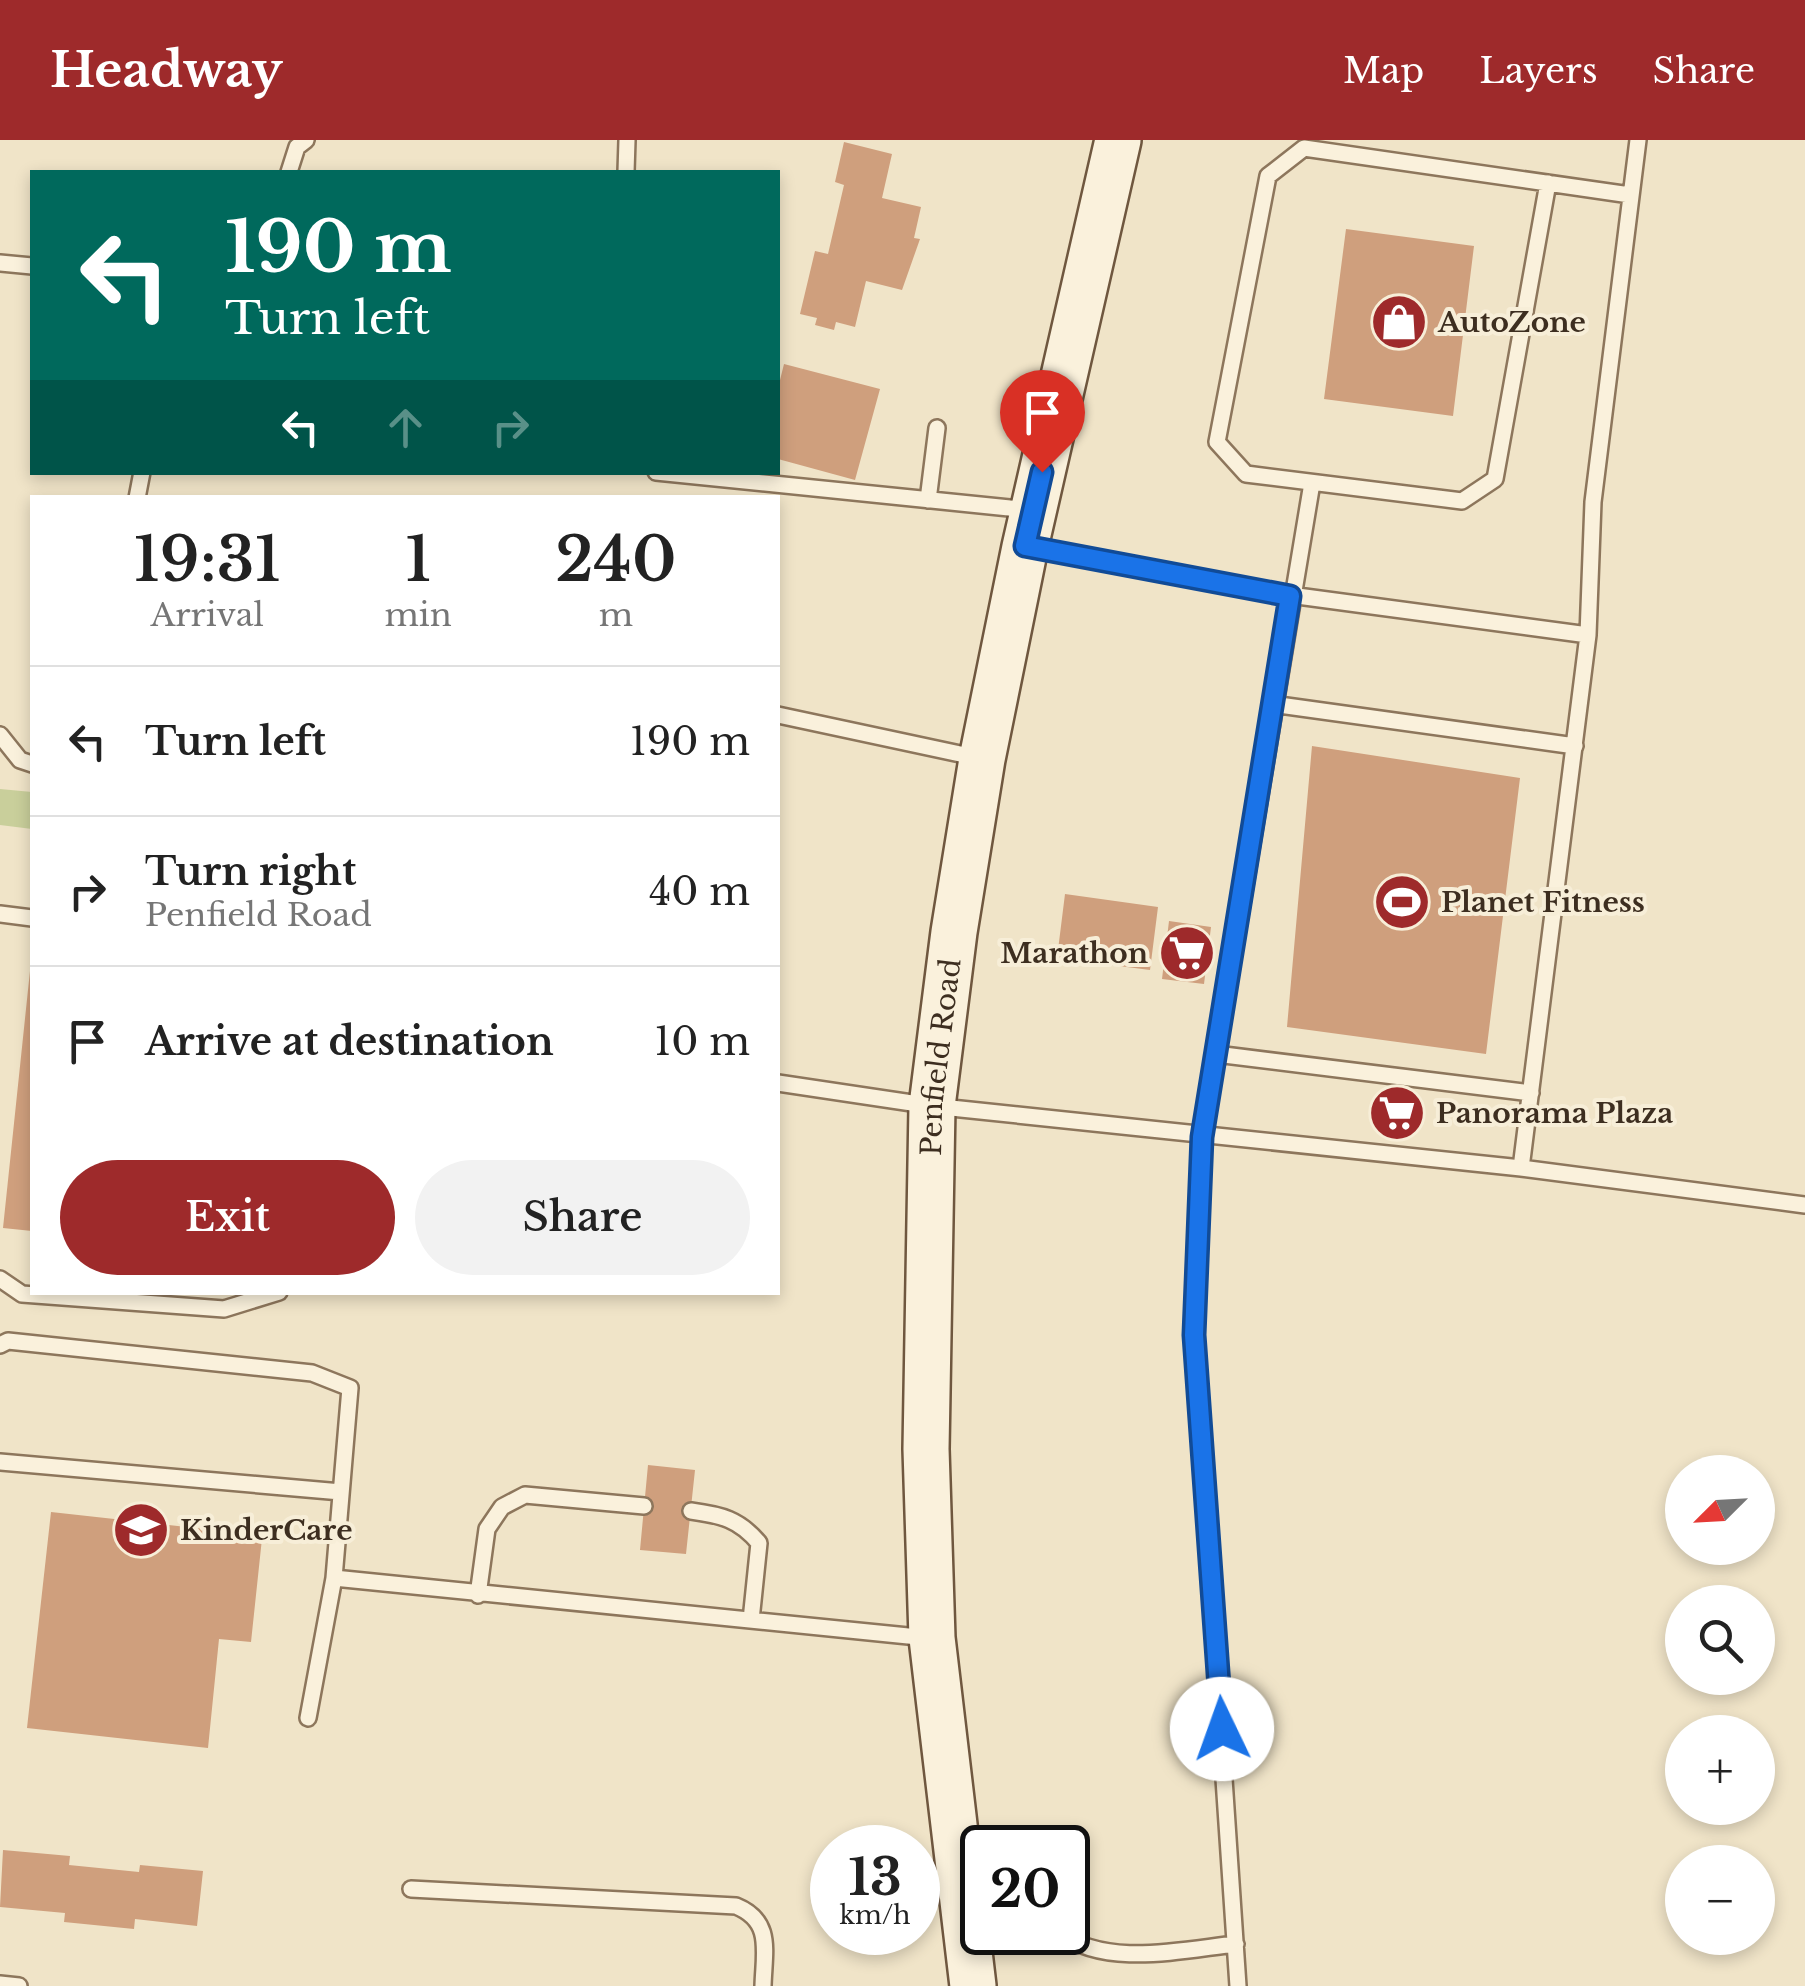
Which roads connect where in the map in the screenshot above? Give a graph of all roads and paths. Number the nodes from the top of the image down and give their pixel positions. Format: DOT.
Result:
graph roads {
  1 [pos="306,140"];
  2 [pos="627,140"];
  3 [pos="1118,140"];
  4 [pos="1638,140"];
  5 [pos="290,170"];
  6 [pos="626,170"];
  7 [pos="1548,184"];
  8 [pos="1630,195"];
  9 [pos="0,264"];
  10 [pos="30,266"];
  11 [pos="938,428"];
  12 [pos="685,475"];
  13 [pos="1312,483"];
  14 [pos="928,500"];
  15 [pos="1029,528"];
  16 [pos="1290,596"];
  17 [pos="1588,636"];
  18 [pos="1272,704"];
  19 [pos="780,715"];
  20 [pos="0,735"];
  21 [pos="1575,746"];
  22 [pos="982,759"];
  23 [pos="30,763"];
  24 [pos="0,914"];
  25 [pos="30,918"];
  26 [pos="1216,1054"];
  27 [pos="780,1083"];
  28 [pos="1531,1093"];
  29 [pos="932,1106"];
  30 [pos="1202,1137"];
  31 [pos="1521,1168"];
  32 [pos="1805,1206"];
  33 [pos="0,1279"];
  34 [pos="30,1295"];
  35 [pos="35,1295"];
  36 [pos="268,1295"];
  37 [pos="0,1345"];
  38 [pos="0,1462"];
  39 [pos="342,1492"];
  40 [pos="644,1506"];
  41 [pos="691,1511"];
  42 [pos="334,1578"];
  43 [pos="478,1596"];
  44 [pos="751,1620"];
  45 [pos="932,1638"];
  46 [pos="308,1718"];
  47 [pos="411,1889"];
  48 [pos="1236,1944"];
  49 [pos="1090,1949"];
  50 [pos="0,1984"];
  51 [pos="19,1986"];
  52 [pos="763,1986"];
  53 [pos="973,1986"];
  54 [pos="1238,1986"];
  1 -- 5 [label="lane"];
  2 -- 6 [label="lane"];
  3 -- 15 [label="main road, Penfield Road"];
  4 -- 8 [label="lane"];
  7 -- 8 [label="lane"];
  7 -- 13 [label="lane"];
  7 -- 13 [label="lane"];
  8 -- 17 [label="lane"];
  9 -- 10 [label="lane"];
  11 -- 14 [label="lane"];
  12 -- 14 [label="lane"];
  13 -- 16 [label="lane"];
  14 -- 15 [label="lane"];
  15 -- 16 [label="lane"];
  15 -- 22 [label="main road, Penfield Road"];
  16 -- 17 [label="lane"];
  16 -- 18 [label="lane"];
  17 -- 21 [label="lane"];
  18 -- 21 [label="lane"];
  18 -- 26 [label="lane"];
  19 -- 22 [label="lane"];
  20 -- 23 [label="lane"];
  21 -- 28 [label="lane"];
  22 -- 29 [label="main road, Penfield Road"];
  24 -- 25 [label="lane"];
  26 -- 28 [label="lane"];
  26 -- 30 [label="lane"];
  27 -- 29 [label="lane"];
  28 -- 31 [label="lane"];
  29 -- 30 [label="lane"];
  29 -- 45 [label="main road, Penfield Road"];
  30 -- 31 [label="lane"];
  30 -- 48 [label="lane"];
  31 -- 32 [label="lane"];
  33 -- 34 [label="lane"];
  35 -- 36 [label="lane"];
  37 -- 39 [label="lane"];
  38 -- 39 [label="lane"];
  39 -- 42 [label="lane"];
  40 -- 43 [label="lane"];
  41 -- 44 [label="lane"];
  42 -- 43 [label="lane"];
  42 -- 46 [label="lane"];
  43 -- 44 [label="lane"];
  44 -- 45 [label="lane"];
  45 -- 53 [label="main road, Penfield Road"];
  47 -- 52 [label="lane"];
  48 -- 49 [label="lane"];
  48 -- 54 [label="lane"];
  50 -- 51 [label="lane"];
}
